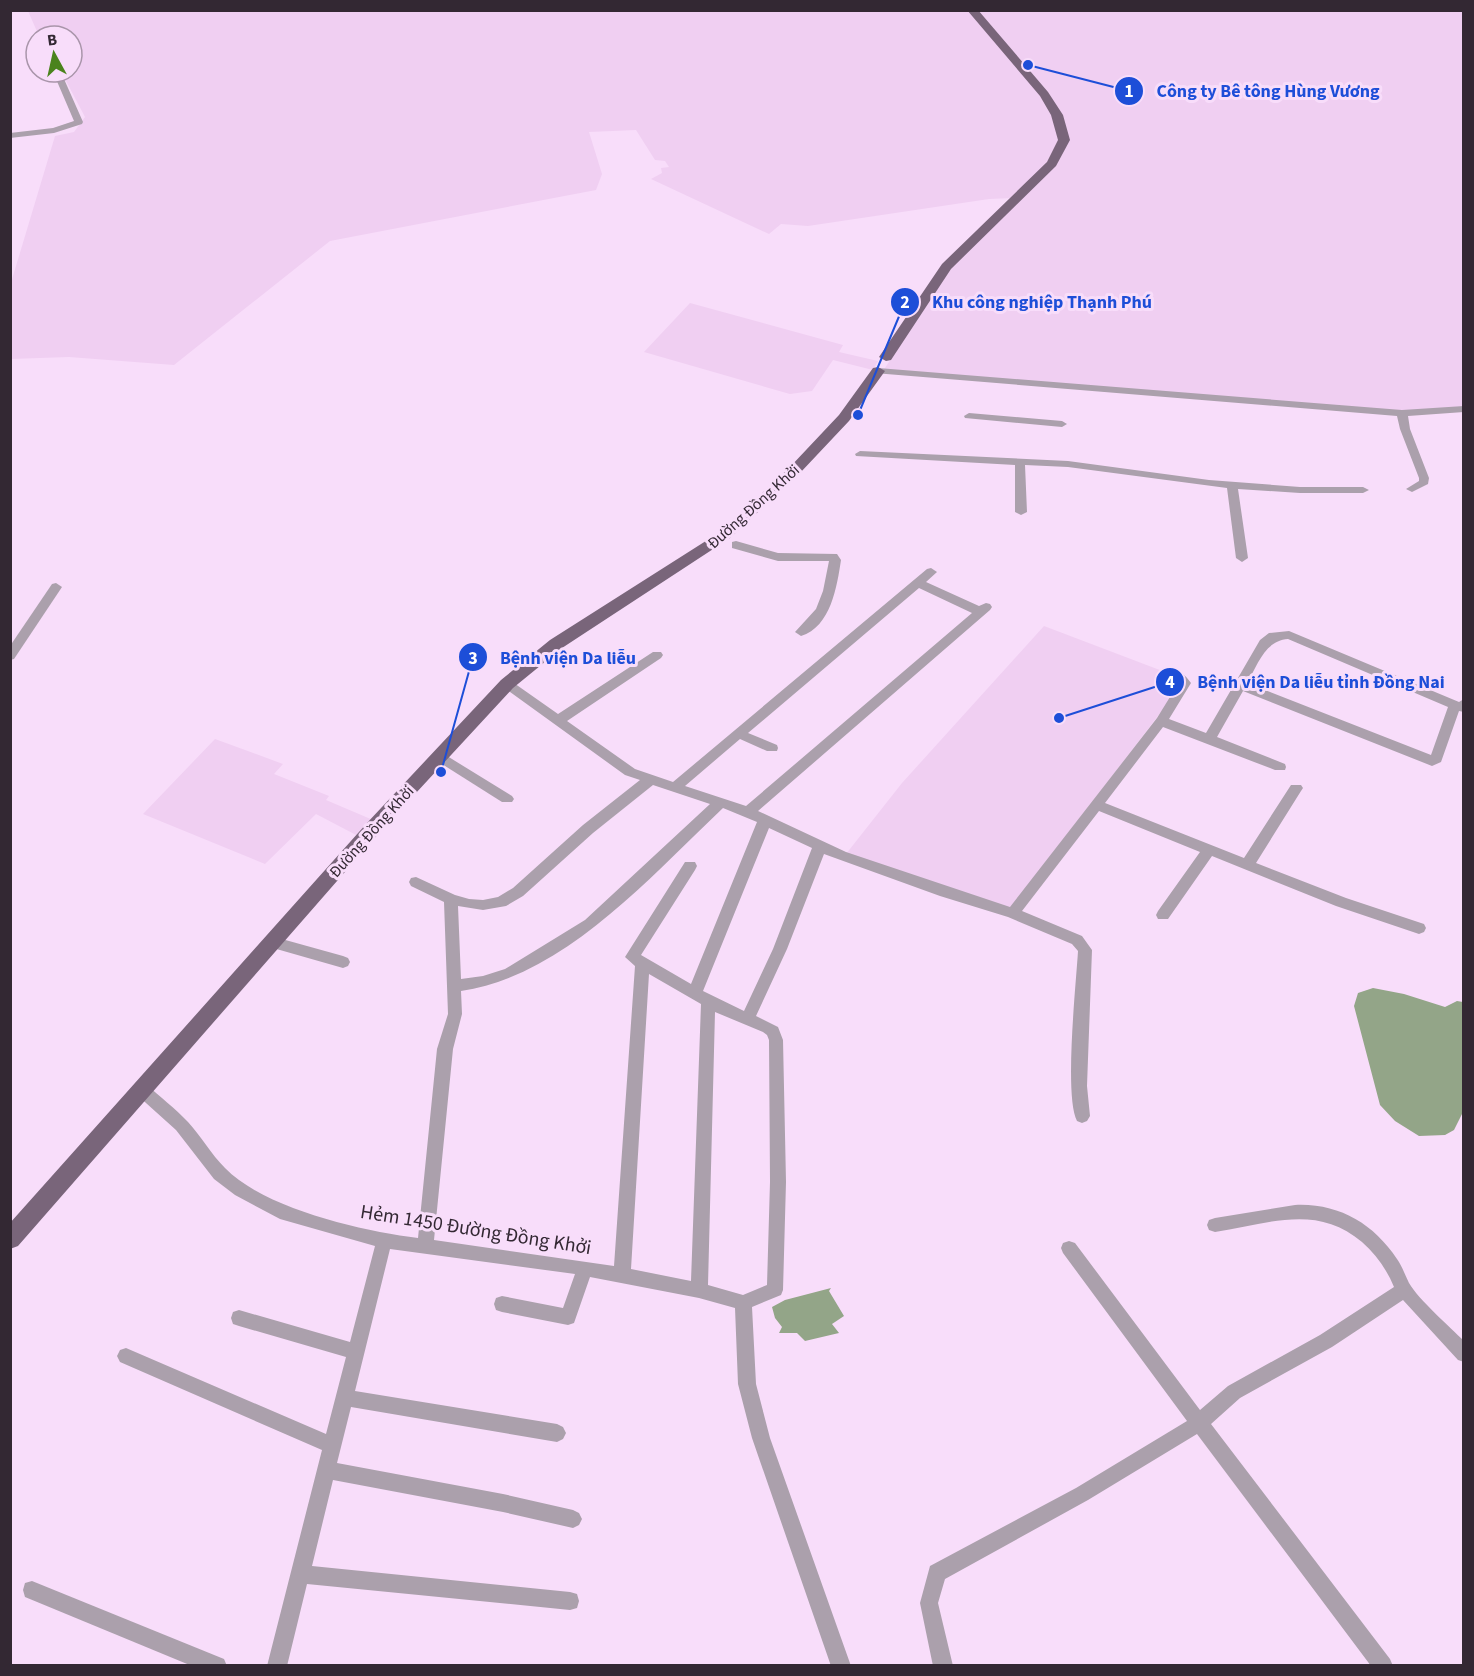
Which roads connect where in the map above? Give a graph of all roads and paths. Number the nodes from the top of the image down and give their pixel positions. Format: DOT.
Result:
graph roads {
  1 [pos="972,10"];
  2 [pos="62,84"];
  3 [pos="10,136"];
  4 [pos="882,364"];
  5 [pos="1464,409"];
  6 [pos="1402,413"];
  7 [pos="969,416"];
  8 [pos="1062,424"];
  9 [pos="860,454"];
  10 [pos="1020,461"];
  11 [pos="1232,485"];
  12 [pos="1412,489"];
  13 [pos="1363,490"];
  14 [pos="1021,512"];
  15 [pos="736,545"];
  16 [pos="1242,558"];
  17 [pos="931,572"];
  18 [pos="919,583"];
  19 [pos="56,587"];
  20 [pos="801,632"];
  21 [pos="657,655"];
  22 [pos="10,656"];
  23 [pos="1167,671"];
  24 [pos="507,684"];
  25 [pos="1239,685"];
  26 [pos="1461,706"];
  27 [pos="558,721"];
  28 [pos="1161,721"];
  29 [pos="739,734"];
  30 [pos="1209,739"];
  31 [pos="772,748"];
  32 [pos="439,756"];
  33 [pos="1280,767"];
  34 [pos="651,779"];
  35 [pos="675,787"];
  36 [pos="1296,788"];
  37 [pos="507,799"];
  38 [pos="720,803"];
  39 [pos="1097,805"];
  40 [pos="748,812"];
  41 [pos="765,820"];
  42 [pos="820,846"];
  43 [pos="1209,850"];
  44 [pos="1247,865"];
  45 [pos="690,866"];
  46 [pos="416,882"];
  47 [pos="451,899"];
  48 [pos="1013,913"];
  49 [pos="1163,915"];
  50 [pos="1419,928"];
  51 [pos="272,942"];
  52 [pos="343,962"];
  53 [pos="642,964"];
  54 [pos="456,986"];
  55 [pos="701,998"];
  56 [pos="748,1018"];
  57 [pos="141,1089"];
  58 [pos="1082,1116"];
  59 [pos="1215,1225"];
  60 [pos="10,1239"];
  61 [pos="384,1241"];
  62 [pos="425,1247"];
  63 [pos="1069,1248"];
  64 [pos="585,1268"];
  65 [pos="622,1274"];
  66 [pos="699,1290"];
  67 [pos="1404,1290"];
  68 [pos="502,1304"];
  69 [pos="743,1304"];
  70 [pos="239,1318"];
  71 [pos="356,1352"];
  72 [pos="1464,1354"];
  73 [pos="126,1356"];
  74 [pos="345,1398"];
  75 [pos="1199,1424"];
  76 [pos="557,1433"];
  77 [pos="333,1446"];
  78 [pos="327,1470"];
  79 [pos="573,1519"];
  80 [pos="301,1574"];
  81 [pos="33,1590"];
  82 [pos="570,1601"];
  83 [pos="218,1665"];
  84 [pos="277,1665"];
  85 [pos="842,1665"];
  86 [pos="944,1665"];
  87 [pos="1383,1665"];
  1 -- 4 [label="main road, Đường Đồng Khởi"];
  2 -- 3 [label="street"];
  4 -- 6 [label="street"];
  4 -- 24 [label="main road, Đường Đồng Khởi"];
  5 -- 6 [label="street"];
  6 -- 12 [label="street"];
  7 -- 8 [label="street"];
  9 -- 10 [label="street"];
  10 -- 11 [label="street"];
  10 -- 14 [label="street"];
  11 -- 13 [label="street"];
  11 -- 16 [label="street"];
  15 -- 20 [label="street"];
  17 -- 18 [label="street"];
  18 -- 29 [label="street"];
  18 -- 40 [label="street"];
  19 -- 22 [label="street"];
  21 -- 27 [label="street"];
  23 -- 28 [label="street"];
  24 -- 27 [label="street"];
  24 -- 32 [label="main road, Đường Đồng Khởi"];
  25 -- 26 [label="street"];
  25 -- 26 [label="street"];
  25 -- 30 [label="street"];
  27 -- 34 [label="street"];
  28 -- 30 [label="street"];
  28 -- 39 [label="street"];
  29 -- 31 [label="street"];
  29 -- 35 [label="street"];
  30 -- 33 [label="street"];
  32 -- 37 [label="street"];
  32 -- 51 [label="main road, Đường Đồng Khởi"];
  34 -- 35 [label="street"];
  34 -- 47 [label="street"];
  35 -- 38 [label="street"];
  36 -- 44 [label="street"];
  38 -- 40 [label="street"];
  38 -- 54 [label="street"];
  39 -- 43 [label="street"];
  39 -- 48 [label="street"];
  40 -- 41 [label="street"];
  41 -- 42 [label="street"];
  41 -- 55 [label="street"];
  42 -- 48 [label="street"];
  42 -- 56 [label="street"];
  43 -- 44 [label="street"];
  43 -- 49 [label="street"];
  44 -- 50 [label="street"];
  45 -- 53 [label="street"];
  46 -- 47 [label="street"];
  47 -- 54 [label="street"];
  48 -- 58 [label="street"];
  51 -- 52 [label="street"];
  51 -- 57 [label="main road, Đường Đồng Khởi"];
  53 -- 55 [label="street"];
  53 -- 65 [label="street"];
  54 -- 62 [label="street"];
  55 -- 56 [label="street"];
  55 -- 66 [label="street"];
  56 -- 69 [label="street"];
  57 -- 60 [label="main road, Đường Đồng Khởi"];
  57 -- 61 [label="street, Hẻm 1450 Đường Đồng Khởi"];
  59 -- 67 [label="street"];
  61 -- 62 [label="street, Hẻm 1450 Đường Đồng Khởi"];
  61 -- 71 [label="street"];
  62 -- 64 [label="street, Hẻm 1450 Đường Đồng Khởi"];
  63 -- 75 [label="street"];
  64 -- 65 [label="street, Hẻm 1450 Đường Đồng Khởi"];
  64 -- 68 [label="street"];
  65 -- 66 [label="street, Hẻm 1450 Đường Đồng Khởi"];
  66 -- 69 [label="street, Hẻm 1450 Đường Đồng Khởi"];
  67 -- 72 [label="street"];
  67 -- 75 [label="street"];
  69 -- 85 [label="street"];
  70 -- 71 [label="street"];
  71 -- 74 [label="street"];
  73 -- 77 [label="street"];
  74 -- 76 [label="street"];
  74 -- 77 [label="street"];
  75 -- 86 [label="street"];
  75 -- 87 [label="street"];
  77 -- 78 [label="street"];
  78 -- 79 [label="street"];
  78 -- 80 [label="street"];
  80 -- 82 [label="street"];
  80 -- 84 [label="street"];
  81 -- 83 [label="street"];
}
